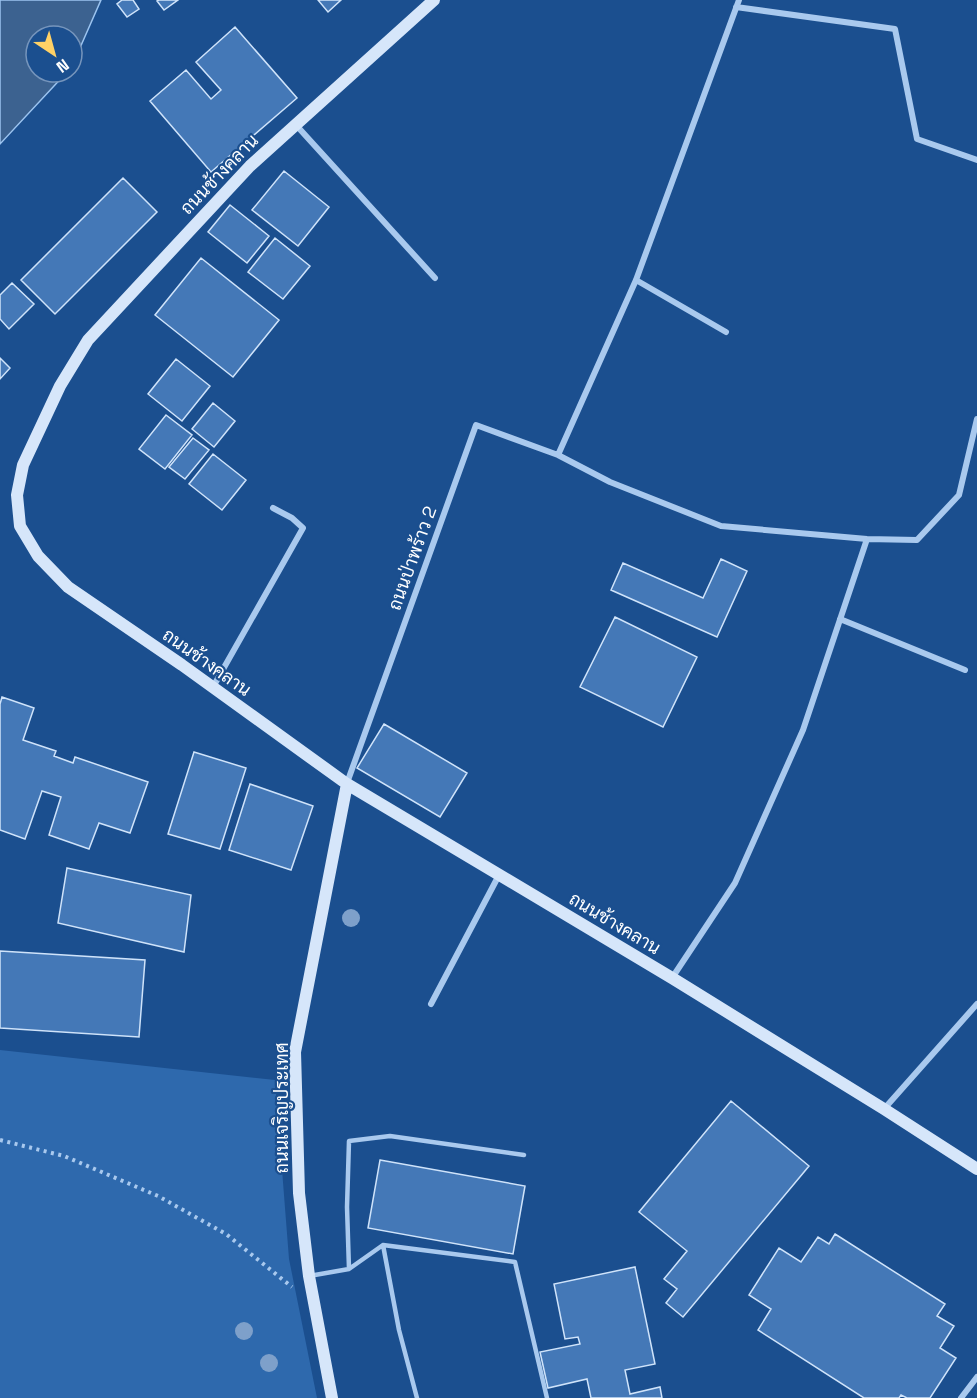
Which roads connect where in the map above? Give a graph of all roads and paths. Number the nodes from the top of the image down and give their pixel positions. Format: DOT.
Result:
graph roads {
  1 [pos="434,0"];
  2 [pos="739,0"];
  3 [pos="736,7"];
  4 [pos="296,124"];
  5 [pos="977,160"];
  6 [pos="435,278"];
  7 [pos="636,280"];
  8 [pos="726,332"];
  9 [pos="977,419"];
  10 [pos="558,455"];
  11 [pos="273,508"];
  12 [pos="867,539"];
  13 [pos="840,619"];
  14 [pos="965,670"];
  15 [pos="213,688"];
  16 [pos="347,784"];
  17 [pos="499,875"];
  18 [pos="672,978"];
  19 [pos="431,1004"];
  20 [pos="977,1004"];
  21 [pos="884,1109"];
  22 [pos="0,1140"];
  23 [pos="524,1155"];
  24 [pos="977,1169"];
  25 [pos="383,1245"];
  26 [pos="349,1269"];
  27 [pos="309,1276"];
  28 [pos="314,1304"];
  29 [pos="977,1377"];
  30 [pos="332,1398"];
  31 [pos="417,1398"];
  32 [pos="547,1398"];
  33 [pos="961,1398"];
  1 -- 4 [label="street, ถนนช้างคลาน"];
  2 -- 3 [label="street"];
  3 -- 5 [label="street"];
  3 -- 7 [label="street"];
  4 -- 6 [label="street"];
  4 -- 15 [label="street, ถนนช้างคลาน"];
  7 -- 8 [label="street"];
  7 -- 10 [label="street"];
  9 -- 12 [label="street"];
  10 -- 12 [label="street"];
  10 -- 16 [label="street, ถนนป่าพร้าว 2"];
  11 -- 15 [label="street"];
  12 -- 13 [label="street"];
  13 -- 14 [label="street"];
  13 -- 18 [label="street"];
  15 -- 16 [label="street, ถนนช้างคลาน"];
  16 -- 17 [label="street, ถนนช้างคลาน"];
  16 -- 27 [label="street, ถนนเจริญประเทศ"];
  17 -- 18 [label="street, ถนนช้างคลาน"];
  17 -- 19 [label="street"];
  18 -- 21 [label="street, ถนนช้างคลาน"];
  20 -- 21 [label="street"];
  21 -- 24 [label="street, ถนนช้างคลาน"];
  22 -- 28 [label="path"];
  23 -- 26 [label="lane"];
  25 -- 26 [label="lane"];
  25 -- 31 [label="lane"];
  25 -- 32 [label="lane"];
  26 -- 27 [label="lane"];
  27 -- 28 [label="street, ถนนเจริญประเทศ"];
  28 -- 30 [label="street, ถนนเจริญประเทศ"];
  29 -- 33 [label="street"];
}
